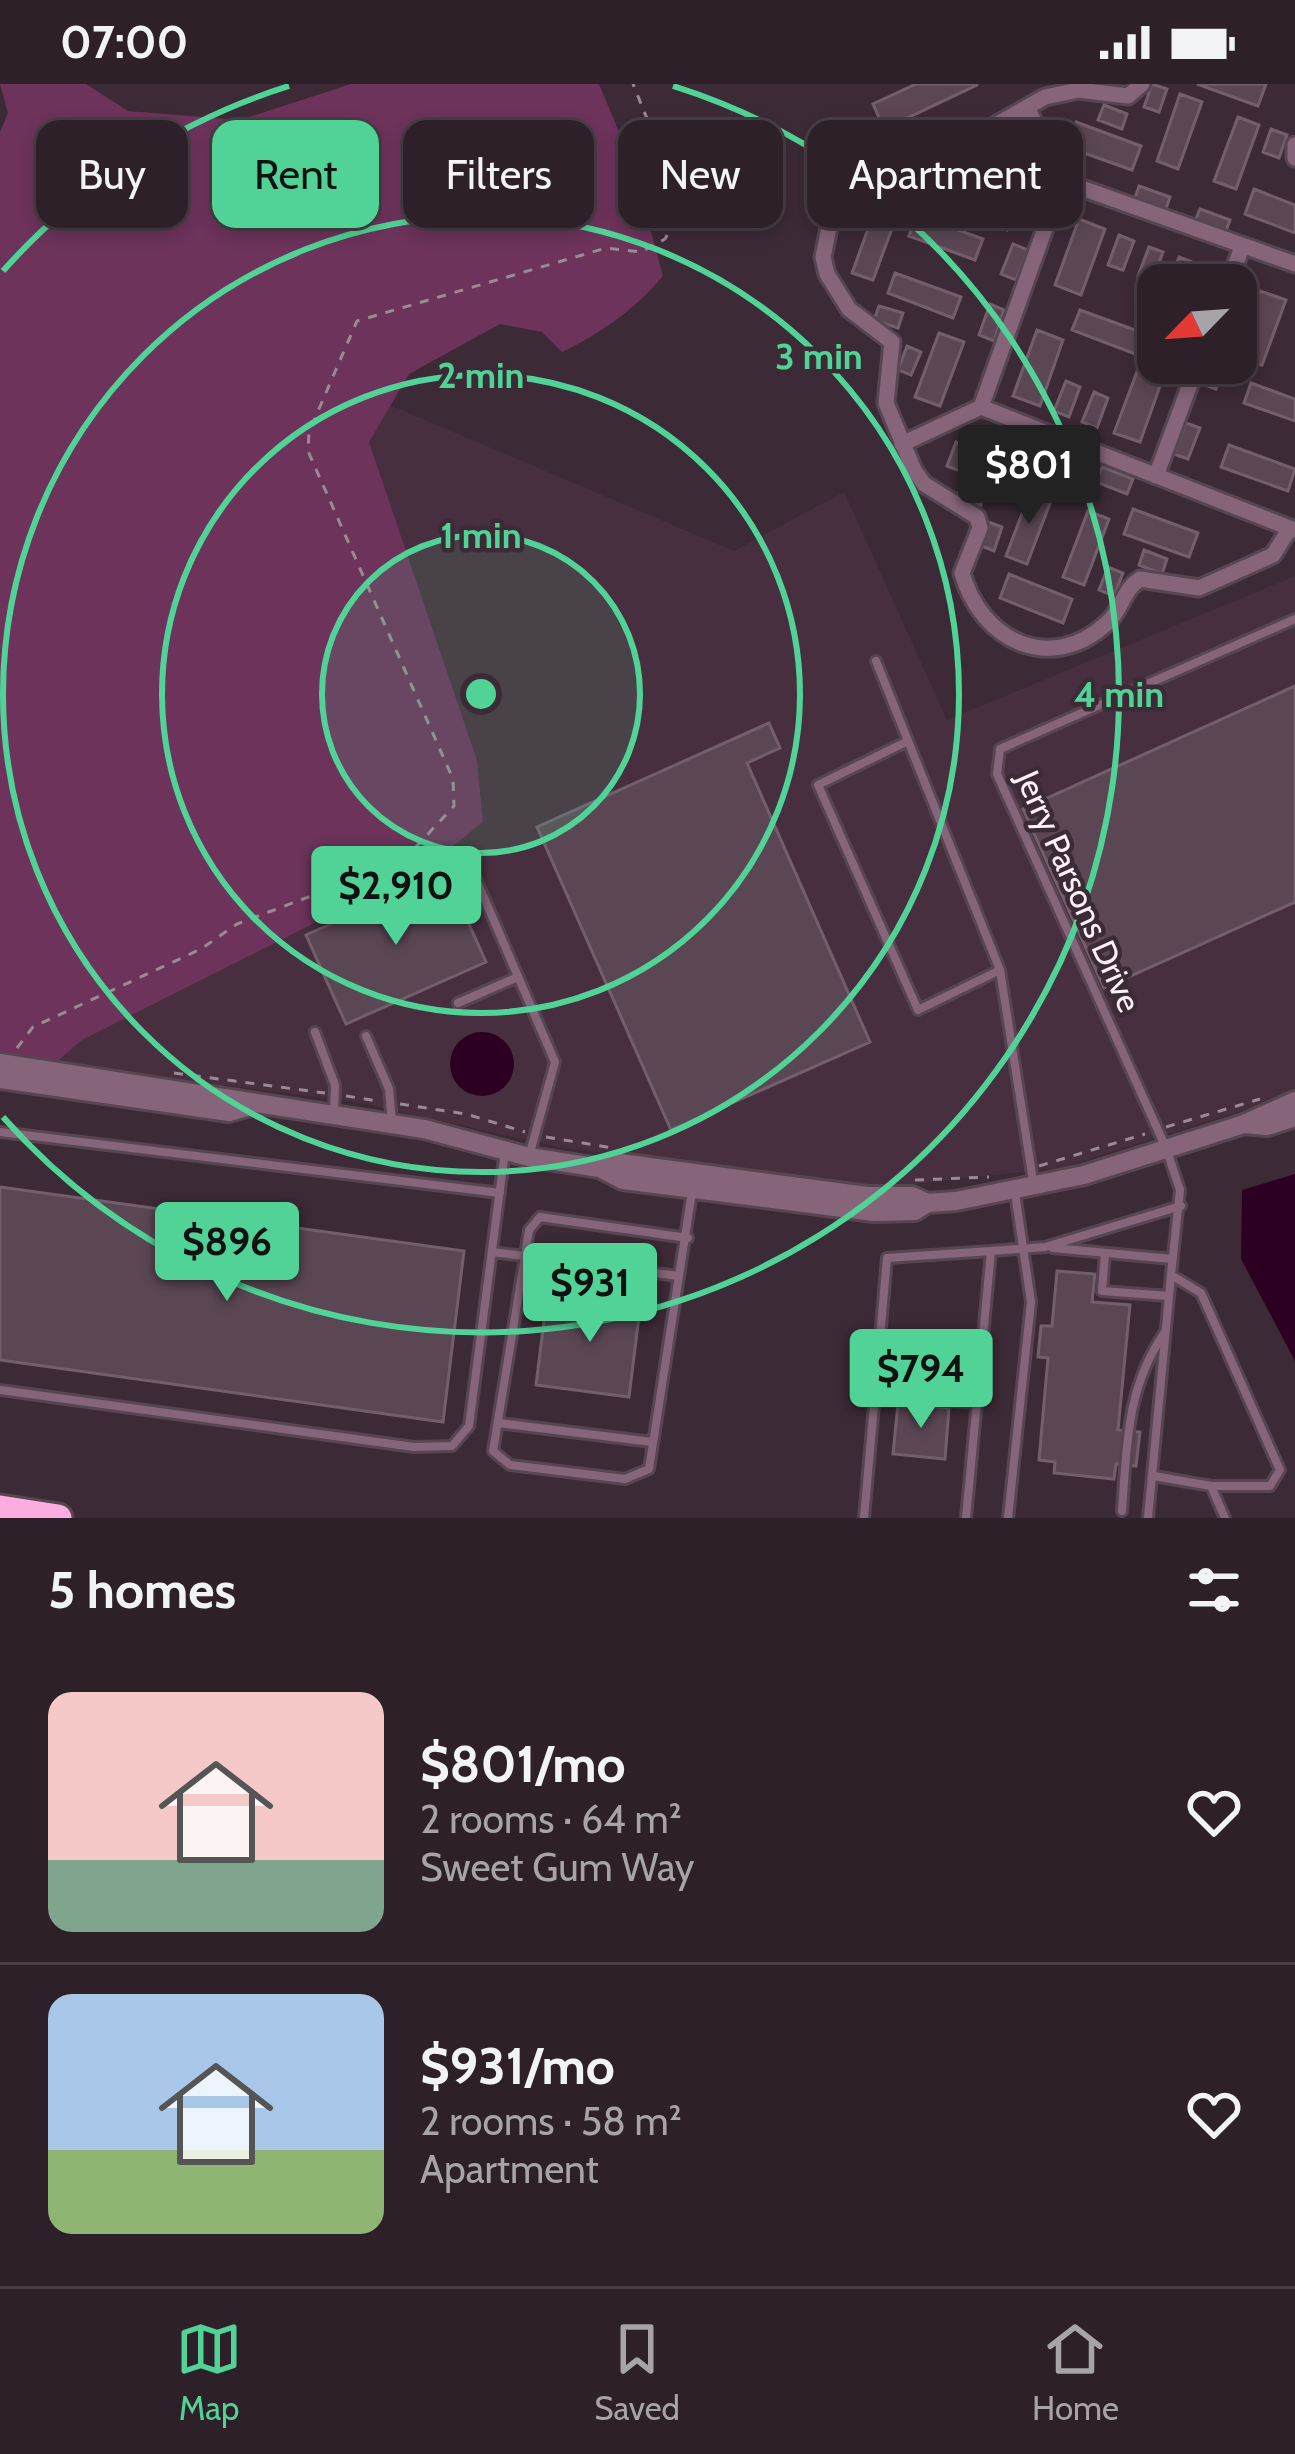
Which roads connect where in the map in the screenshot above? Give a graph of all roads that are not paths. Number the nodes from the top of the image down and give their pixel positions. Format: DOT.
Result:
graph roads {
  1 [pos="1142,84"];
  2 [pos="1027,107"];
  3 [pos="1033,120"];
  4 [pos="1295,145"];
  5 [pos="1295,158"];
  6 [pos="1083,189"];
  7 [pos="1045,228"];
  8 [pos="1242,248"];
  9 [pos="1295,263"];
  10 [pos="1236,264"];
  11 [pos="1190,384"];
  12 [pos="981,407"];
  13 [pos="902,444"];
  14 [pos="1156,476"];
  15 [pos="1293,529"];
  16 [pos="1295,619"];
  17 [pos="876,661"];
  18 [pos="908,741"];
  19 [pos="472,871"];
  20 [pos="1000,970"];
  21 [pos="518,977"];
  22 [pos="458,1003"];
  23 [pos="315,1031"];
  24 [pos="366,1036"];
  25 [pos="2,1068"];
  26 [pos="1295,1101"];
  27 [pos="334,1117"];
  28 [pos="1295,1117"];
  29 [pos="392,1124"];
  30 [pos="1244,1124"];
  31 [pos="0,1132"];
  32 [pos="1163,1139"];
  33 [pos="505,1151"];
  34 [pos="529,1157"];
  35 [pos="693,1181"];
  36 [pos="1027,1183"];
  37 [pos="500,1193"];
  38 [pos="1180,1206"];
  39 [pos="688,1238"];
  40 [pos="1046,1247"];
  41 [pos="1022,1248"];
  42 [pos="991,1251"];
  43 [pos="492,1252"];
  44 [pos="1105,1254"];
  45 [pos="525,1256"];
  46 [pos="1172,1259"];
  47 [pos="1171,1275"];
  48 [pos="678,1276"];
  49 [pos="1169,1296"];
  50 [pos="1166,1331"];
  51 [pos="0,1390"];
  52 [pos="875,1396"];
  53 [pos="976,1403"];
  54 [pos="499,1423"];
  55 [pos="652,1442"];
  56 [pos="1154,1476"];
  57 [pos="1211,1486"];
  58 [pos="0,1509"];
  59 [pos="1122,1510"];
  60 [pos="58,1518"];
  61 [pos="864,1518"];
  62 [pos="966,1518"];
  63 [pos="1008,1518"];
  64 [pos="1148,1518"];
  65 [pos="1225,1518"];
  1 -- 2 [label="street"];
  2 -- 3 [label="street"];
  2 -- 13 [label="street"];
  4 -- 5 [label="street"];
  6 -- 8 [label="street"];
  7 -- 12 [label="street"];
  8 -- 9 [label="street"];
  8 -- 10 [label="street"];
  11 -- 14 [label="street"];
  12 -- 13 [label="street"];
  12 -- 14 [label="street"];
  13 -- 15 [label="street"];
  14 -- 15 [label="street"];
  16 -- 32 [label="lane, Jerry Parsons Drive"];
  17 -- 18 [label="lane"];
  18 -- 20 [label="lane"];
  18 -- 20 [label="lane"];
  19 -- 21 [label="lane"];
  20 -- 36 [label="lane"];
  21 -- 22 [label="lane"];
  21 -- 34 [label="lane"];
  23 -- 27 [label="lane"];
  24 -- 29 [label="lane"];
  25 -- 27 [label="street"];
  26 -- 30 [label="street"];
  27 -- 29 [label="street"];
  28 -- 30 [label="street"];
  29 -- 33 [label="street"];
  30 -- 32 [label="street"];
  31 -- 37 [label="lane"];
  32 -- 36 [label="street"];
  32 -- 38 [label="lane, Jerry Parsons Drive"];
  33 -- 34 [label="street"];
  33 -- 37 [label="lane"];
  34 -- 35 [label="street"];
  35 -- 36 [label="street"];
  35 -- 39 [label="lane"];
  36 -- 41 [label="lane"];
  37 -- 43 [label="lane"];
  38 -- 40 [label="lane"];
  38 -- 46 [label="lane"];
  39 -- 45 [label="lane"];
  39 -- 48 [label="lane"];
  40 -- 41 [label="lane"];
  40 -- 44 [label="lane"];
  41 -- 42 [label="lane"];
  41 -- 63 [label="lane"];
  42 -- 52 [label="lane"];
  42 -- 53 [label="lane"];
  43 -- 45 [label="lane"];
  43 -- 51 [label="lane"];
  44 -- 46 [label="lane"];
  44 -- 49 [label="lane"];
  45 -- 48 [label="lane"];
  45 -- 54 [label="lane"];
  46 -- 47 [label="lane"];
  47 -- 49 [label="lane"];
  47 -- 57 [label="lane"];
  48 -- 55 [label="lane"];
  49 -- 50 [label="lane"];
  50 -- 56 [label="lane"];
  50 -- 59 [label="lane"];
  52 -- 53 [label="lane"];
  52 -- 61 [label="lane"];
  53 -- 62 [label="lane"];
  54 -- 55 [label="lane"];
  54 -- 55 [label="lane"];
  56 -- 57 [label="lane"];
  56 -- 64 [label="lane"];
  57 -- 65 [label="lane"];
  58 -- 60 [label="highway"];
}
